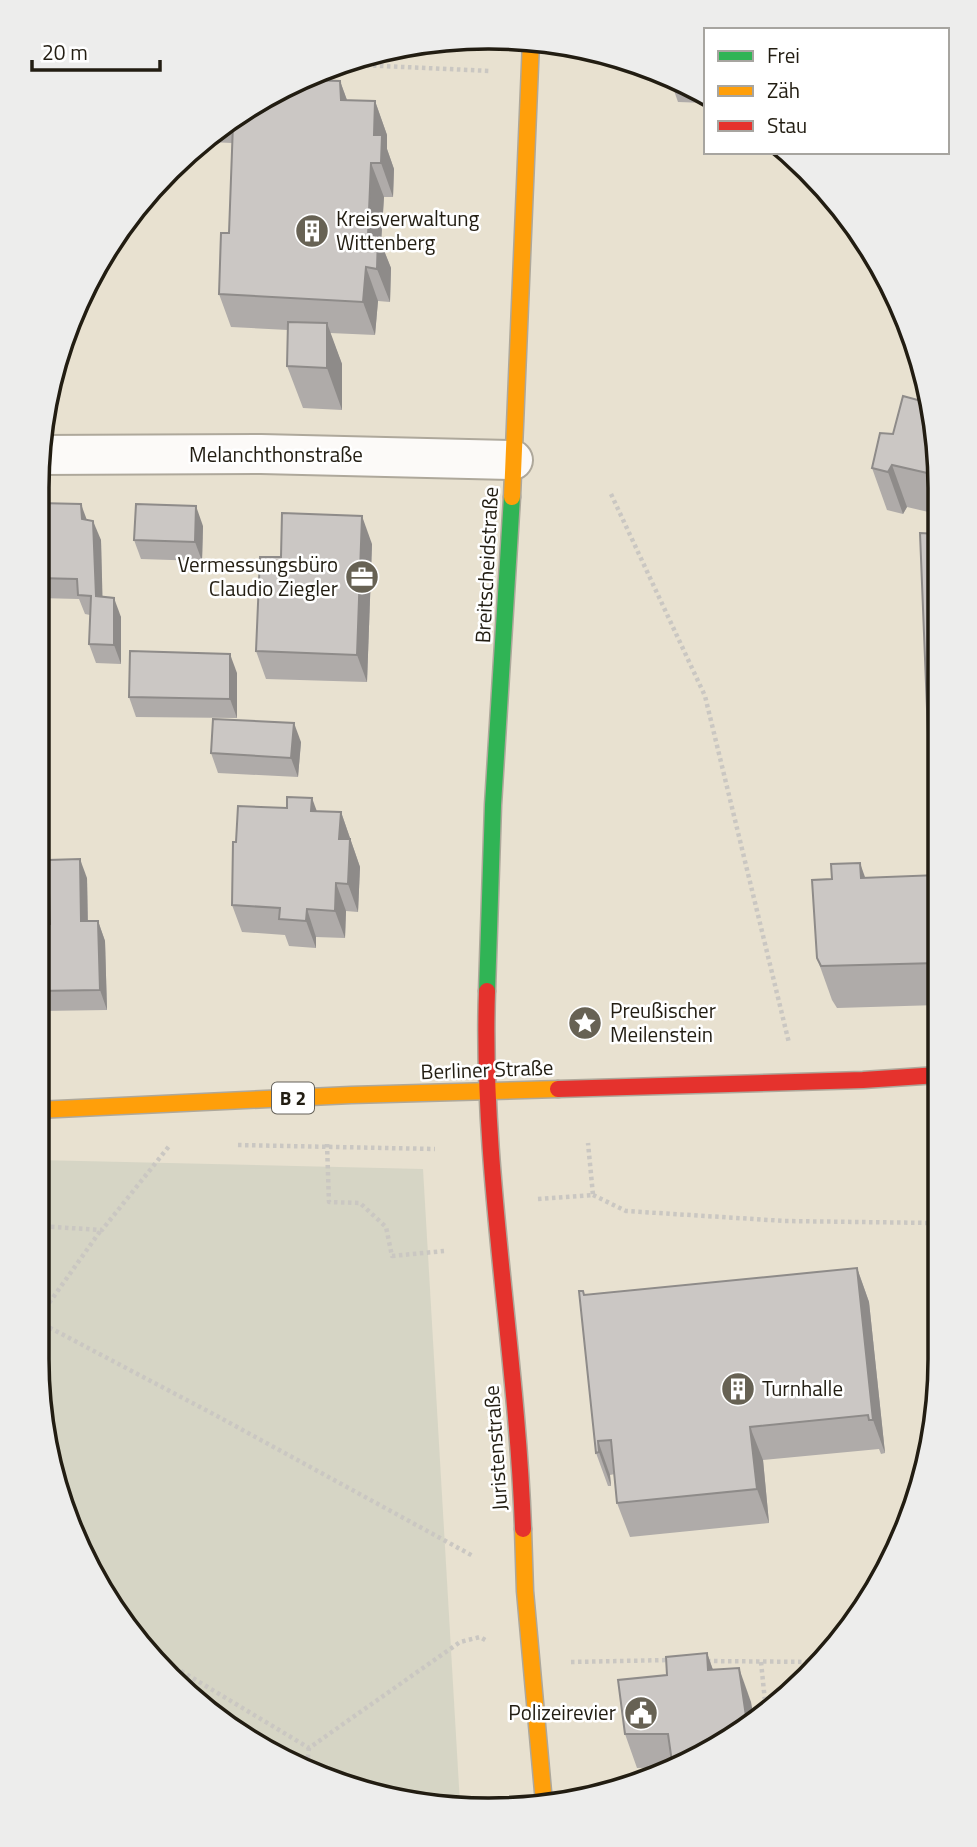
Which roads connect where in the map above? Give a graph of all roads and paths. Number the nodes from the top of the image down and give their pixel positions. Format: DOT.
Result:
graph roads {
  1 [pos="530,51"];
  2 [pos="370,65"];
  3 [pos="529,73"];
  4 [pos="51,455"];
  5 [pos="513,460"];
  6 [pos="611,494"];
  7 [pos="928,1075"];
  8 [pos="792,1082"];
  9 [pos="489,1090"];
  10 [pos="324,1096"];
  11 [pos="49,1109"];
  12 [pos="588,1143"];
  13 [pos="183,1145"];
  14 [pos="236,1145"];
  15 [pos="327,1145"];
  16 [pos="435,1149"];
  17 [pos="593,1195"];
  18 [pos="496,1201"];
  19 [pos="928,1223"];
  20 [pos="49,1227"];
  21 [pos="102,1230"];
  22 [pos="444,1251"];
  23 [pos="49,1303"];
  24 [pos="49,1326"];
  25 [pos="473,1556"];
  26 [pos="480,1637"];
  27 [pos="679,1660"];
  28 [pos="707,1661"];
  29 [pos="761,1662"];
  30 [pos="806,1662"];
  31 [pos="530,1664"];
  32 [pos="180,1671"];
  33 [pos="765,1700"];
  34 [pos="309,1748"];
  35 [pos="308,1759"];
  36 [pos="543,1794"];
  1 -- 3 [label="street, Breitscheidstraße"];
  2 -- 3 [label="path"];
  3 -- 5 [label="street, Breitscheidstraße"];
  4 -- 5 [label="street, Melanchthonstraße"];
  5 -- 9 [label="street, Breitscheidstraße"];
  6 -- 8 [label="path"];
  7 -- 8 [label="street, Berliner Straße / B 2"];
  8 -- 9 [label="street, Berliner Straße / B 2"];
  9 -- 10 [label="street, Berliner Straße / B 2"];
  9 -- 18 [label="street, Juristenstraße"];
  10 -- 11 [label="street, Berliner Straße / B 2"];
  10 -- 15 [label="path"];
  12 -- 17 [label="path"];
  13 -- 21 [label="path"];
  14 -- 15 [label="path"];
  15 -- 16 [label="path"];
  15 -- 22 [label="path"];
  17 -- 18 [label="path"];
  17 -- 19 [label="path"];
  18 -- 31 [label="street, Juristenstraße"];
  20 -- 21 [label="path"];
  21 -- 23 [label="path"];
  24 -- 25 [label="path"];
  26 -- 34 [label="path"];
  27 -- 31 [label="path"];
  28 -- 29 [label="path"];
  29 -- 30 [label="path"];
  29 -- 33 [label="path"];
  31 -- 36 [label="street, Juristenstraße"];
  32 -- 34 [label="path"];
  34 -- 35 [label="path"];
}
